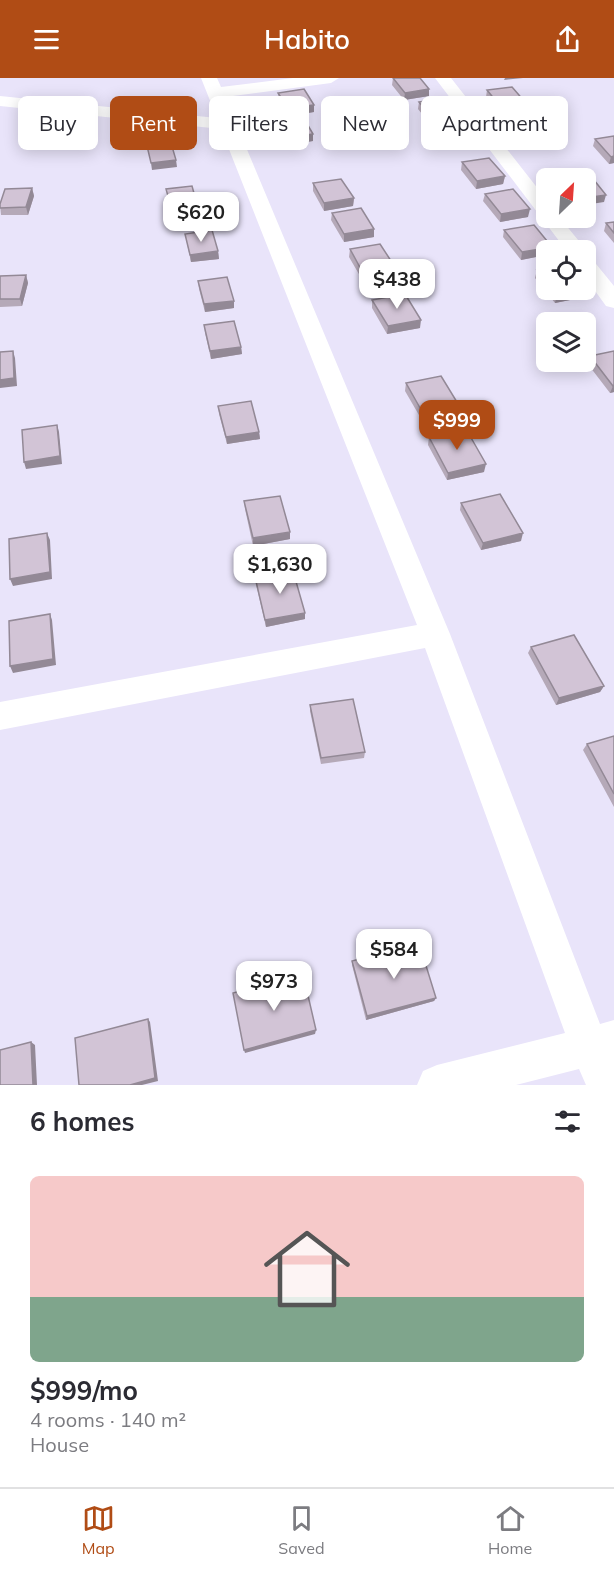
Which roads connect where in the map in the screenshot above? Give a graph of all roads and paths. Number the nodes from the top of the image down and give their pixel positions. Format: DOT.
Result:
graph roads {
  1 [pos="331,78"];
  2 [pos="443,78"];
  3 [pos="213,85"];
  4 [pos="0,101"];
  5 [pos="209,123"];
  6 [pos="240,150"];
  7 [pos="536,199"];
  8 [pos="558,228"];
  9 [pos="568,240"];
  10 [pos="596,277"];
  11 [pos="614,301"];
  12 [pos="435,634"];
  13 [pos="0,716"];
  14 [pos="602,1044"];
  15 [pos="437,1085"];
  16 [pos="606,1085"];
  1 -- 3 [label="street"];
  2 -- 7 [label="street"];
  4 -- 5 [label="street"];
  6 -- 12 [label="street"];
  8 -- 9 [label="street"];
  10 -- 11 [label="street"];
  12 -- 13 [label="street"];
  12 -- 14 [label="street"];
  14 -- 15 [label="street"];
  14 -- 16 [label="street"];
}
